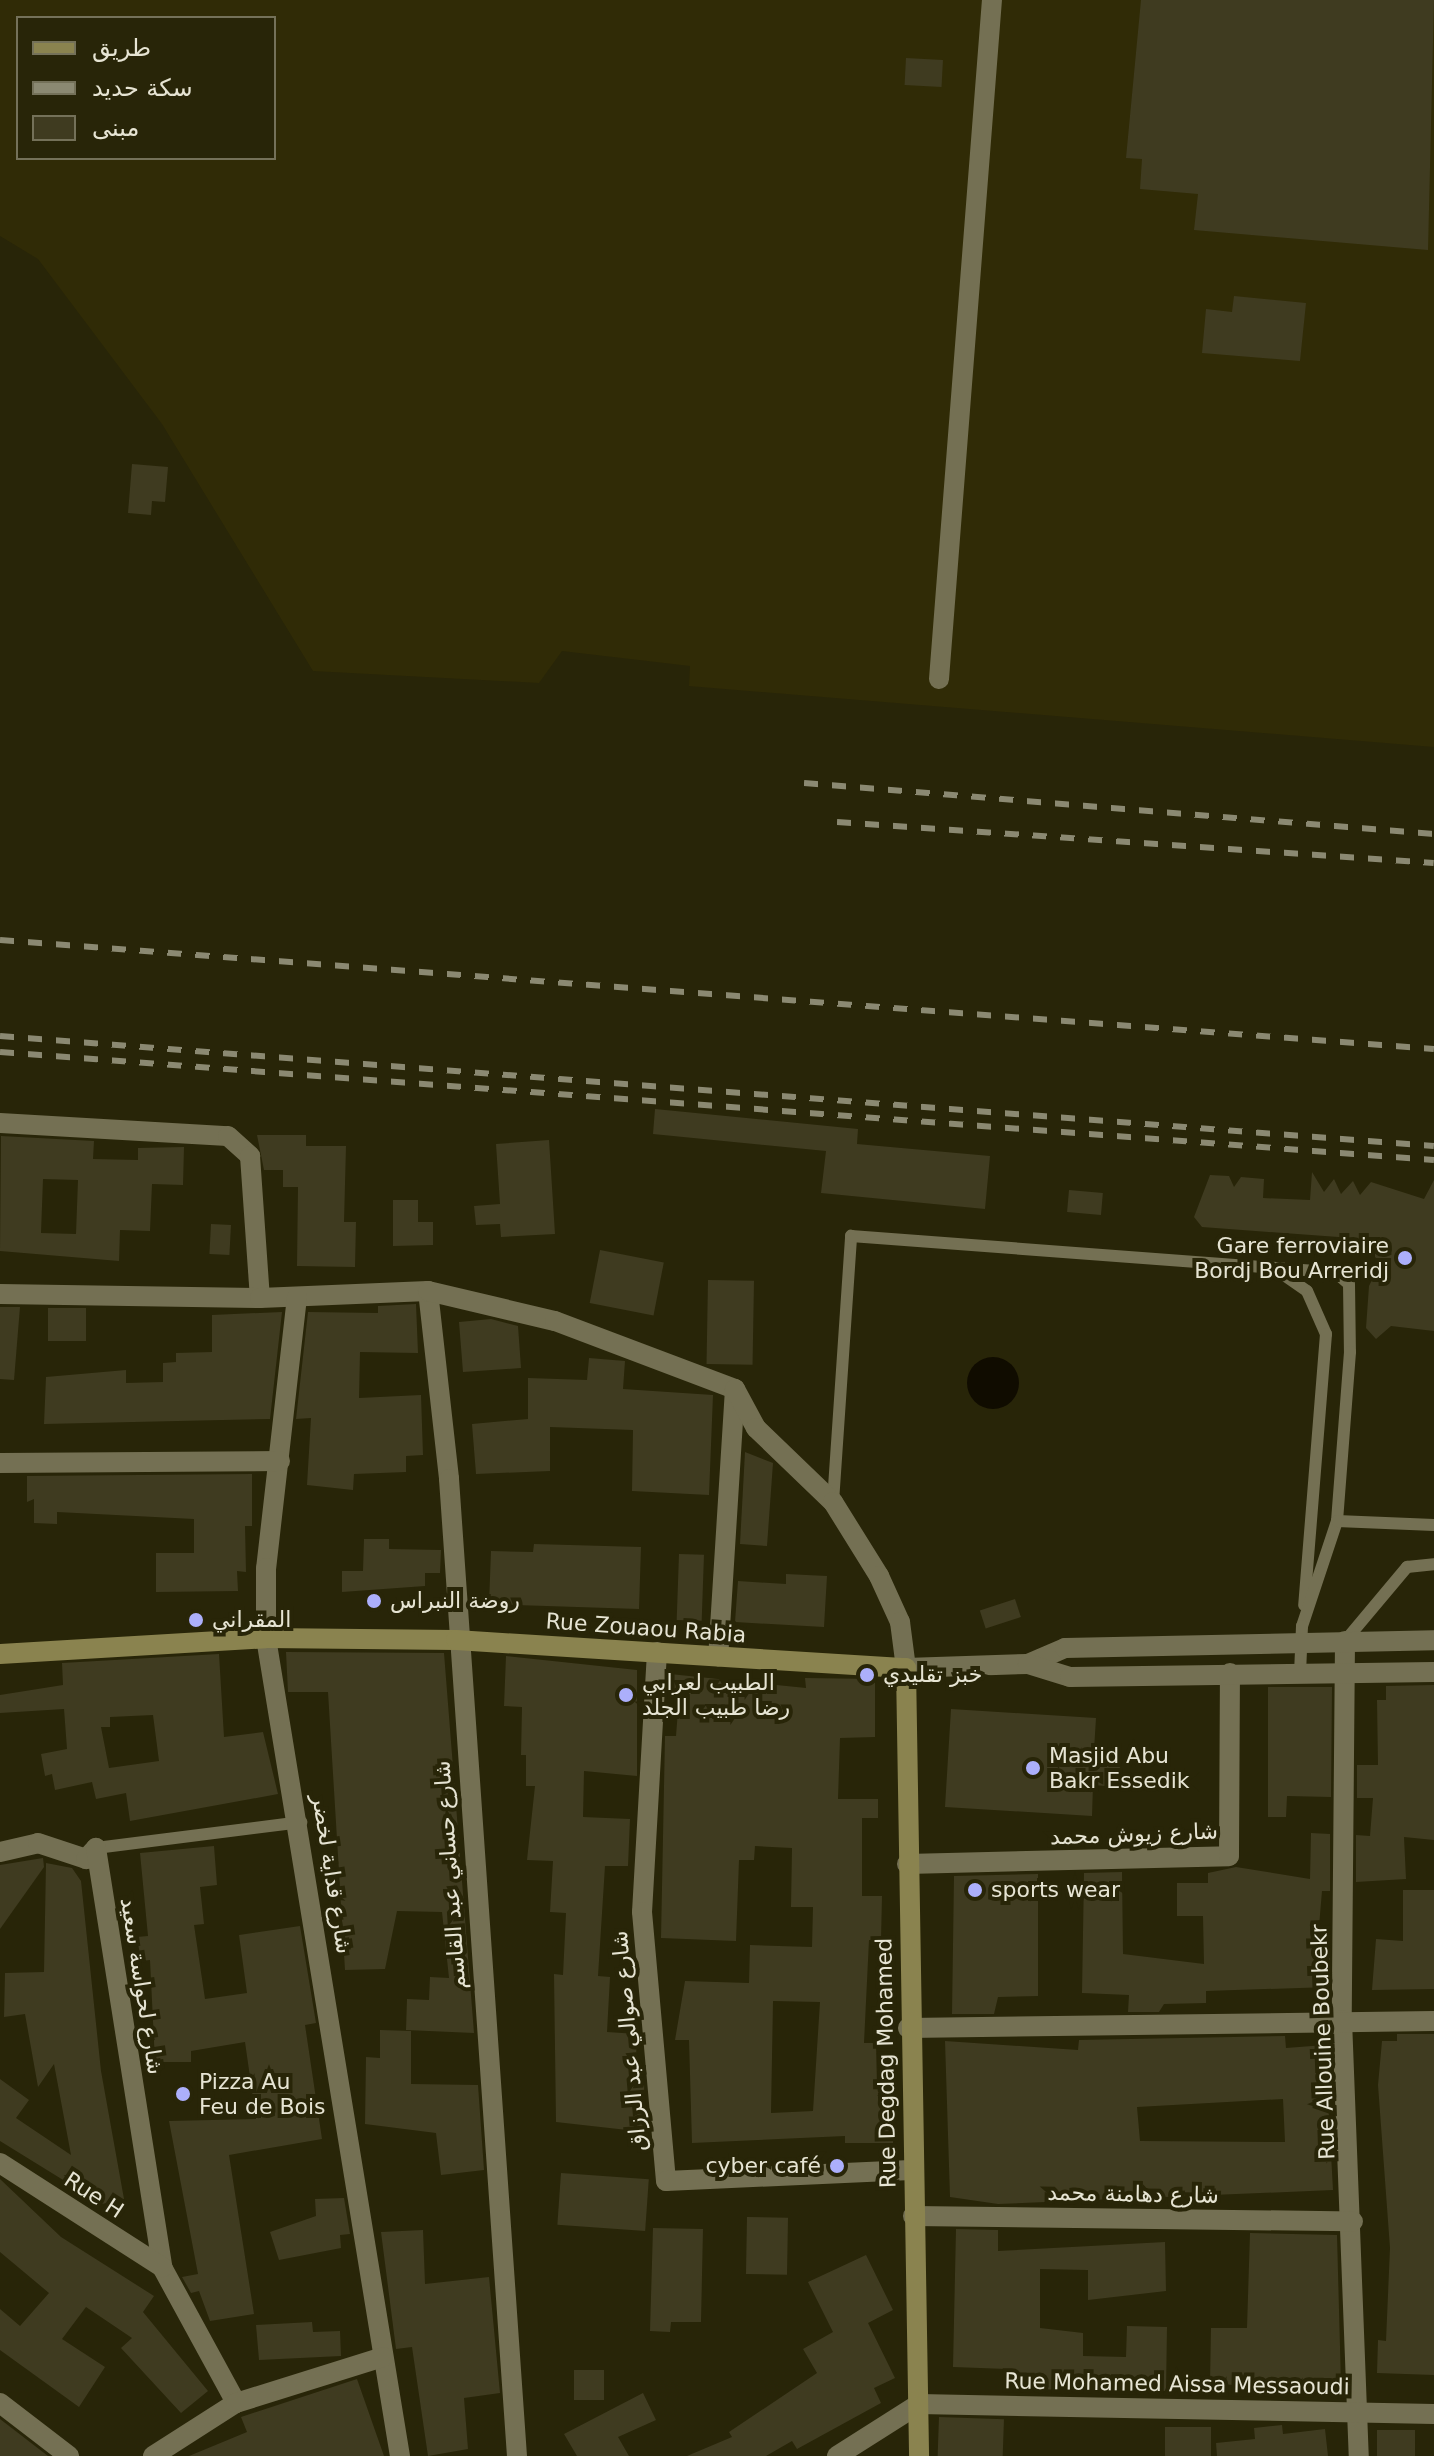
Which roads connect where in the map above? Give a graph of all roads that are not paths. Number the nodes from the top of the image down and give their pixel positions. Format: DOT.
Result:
graph roads {
  1 [pos="992,0"];
  2 [pos="939,679"];
  3 [pos="0,1123"];
  4 [pos="1267,1265"];
  5 [pos="428,1291"];
  6 [pos="0,1294"];
  7 [pos="297,1297"];
  8 [pos="260,1298"];
  9 [pos="735,1389"];
  10 [pos="280,1461"];
  11 [pos="0,1463"];
  12 [pos="833,1502"];
  13 [pos="1337,1521"];
  14 [pos="1434,1525"];
  15 [pos="1434,1564"];
  16 [pos="1301,1634"];
  17 [pos="266,1638"];
  18 [pos="456,1640"];
  19 [pos="1434,1640"];
  20 [pos="1345,1641"];
  21 [pos="657,1652"];
  22 [pos="0,1654"];
  23 [pos="718,1656"];
  24 [pos="1028,1664"];
  25 [pos="906,1668"];
  26 [pos="1434,1672"];
  27 [pos="1230,1673"];
  28 [pos="1300,1673"];
  29 [pos="1347,1673"];
  30 [pos="301,1822"];
  31 [pos="96,1848"];
  32 [pos="0,1852"];
  33 [pos="907,1864"];
  34 [pos="1342,2020"];
  35 [pos="1434,2021"];
  36 [pos="908,2028"];
  37 [pos="0,2163"];
  38 [pos="911,2170"];
  39 [pos="913,2216"];
  40 [pos="1353,2221"];
  41 [pos="162,2267"];
  42 [pos="383,2357"];
  43 [pos="0,2403"];
  44 [pos="236,2403"];
  45 [pos="919,2404"];
  46 [pos="1359,2410"];
  47 [pos="1434,2414"];
  48 [pos="69,2456"];
  49 [pos="153,2456"];
  50 [pos="400,2456"];
  51 [pos="517,2456"];
  52 [pos="837,2456"];
  53 [pos="919,2456"];
  54 [pos="1359,2456"];
  1 -- 2 [label="street"];
  3 -- 8 [label="street"];
  4 -- 12 [label="lane"];
  4 -- 13 [label="lane"];
  4 -- 16 [label="lane"];
  5 -- 7 [label="street"];
  5 -- 9 [label="street"];
  5 -- 18 [label="street, شارع حساني عبد القاسم"];
  6 -- 8 [label="street"];
  7 -- 8 [label="street"];
  7 -- 10 [label="street, شارع قداية لخضر"];
  9 -- 12 [label="street"];
  9 -- 23 [label="street"];
  10 -- 11 [label="street"];
  10 -- 17 [label="street, شارع قداية لخضر"];
  12 -- 25 [label="street"];
  13 -- 14 [label="lane"];
  13 -- 16 [label="lane"];
  15 -- 20 [label="lane"];
  16 -- 20 [label="street"];
  16 -- 24 [label="street"];
  16 -- 28 [label="lane"];
  17 -- 18 [label="main road, Rue Zouaou Rabia"];
  17 -- 22 [label="main road, Rue Zouaou Rabia"];
  17 -- 30 [label="street, شارع قداية لخضر"];
  18 -- 21 [label="main road, Rue Zouaou Rabia"];
  18 -- 51 [label="street, شارع حساني عبد القاسم"];
  19 -- 20 [label="street"];
  20 -- 29 [label="street, Rue Allouine Boubekr"];
  21 -- 23 [label="main road, Rue Zouaou Rabia"];
  21 -- 38 [label="street, شارع صوالي عبد الرزاق"];
  23 -- 25 [label="main road, Rue Zouaou Rabia"];
  24 -- 25 [label="street"];
  24 -- 27 [label="street"];
  25 -- 33 [label="main road, Rue Degdag Mohamed"];
  26 -- 29 [label="street"];
  27 -- 28 [label="street"];
  27 -- 33 [label="street, شارع زيوش محمد"];
  28 -- 29 [label="street"];
  29 -- 34 [label="street, Rue Allouine Boubekr"];
  30 -- 31 [label="lane"];
  30 -- 42 [label="street, شارع قداية لخضر"];
  31 -- 32 [label="street"];
  31 -- 41 [label="street, شارع لحواسة سعيد"];
  33 -- 36 [label="main road, Rue Degdag Mohamed"];
  34 -- 35 [label="street"];
  34 -- 36 [label="street"];
  34 -- 40 [label="street, Rue Allouine Boubekr"];
  36 -- 38 [label="main road, Rue Degdag Mohamed"];
  37 -- 41 [label="street, Rue H"];
  38 -- 39 [label="main road, Rue Degdag Mohamed"];
  39 -- 40 [label="street, شارع دهامنة محمد"];
  39 -- 45 [label="main road, Rue Degdag Mohamed"];
  40 -- 46 [label="street, Rue Allouine Boubekr"];
  41 -- 44 [label="street, شارع لحواسة سعيد"];
  42 -- 44 [label="street"];
  42 -- 50 [label="street, شارع قداية لخضر"];
  43 -- 48 [label="street"];
  44 -- 49 [label="street"];
  45 -- 46 [label="street, Rue Mohamed Aissa Messaoudi"];
  45 -- 52 [label="street"];
  45 -- 53 [label="main road, Rue Degdag Mohamed"];
  46 -- 47 [label="street, Rue Mohamed Aissa Messaoudi"];
  46 -- 54 [label="street, Rue Allouine Boubekr"];
}
